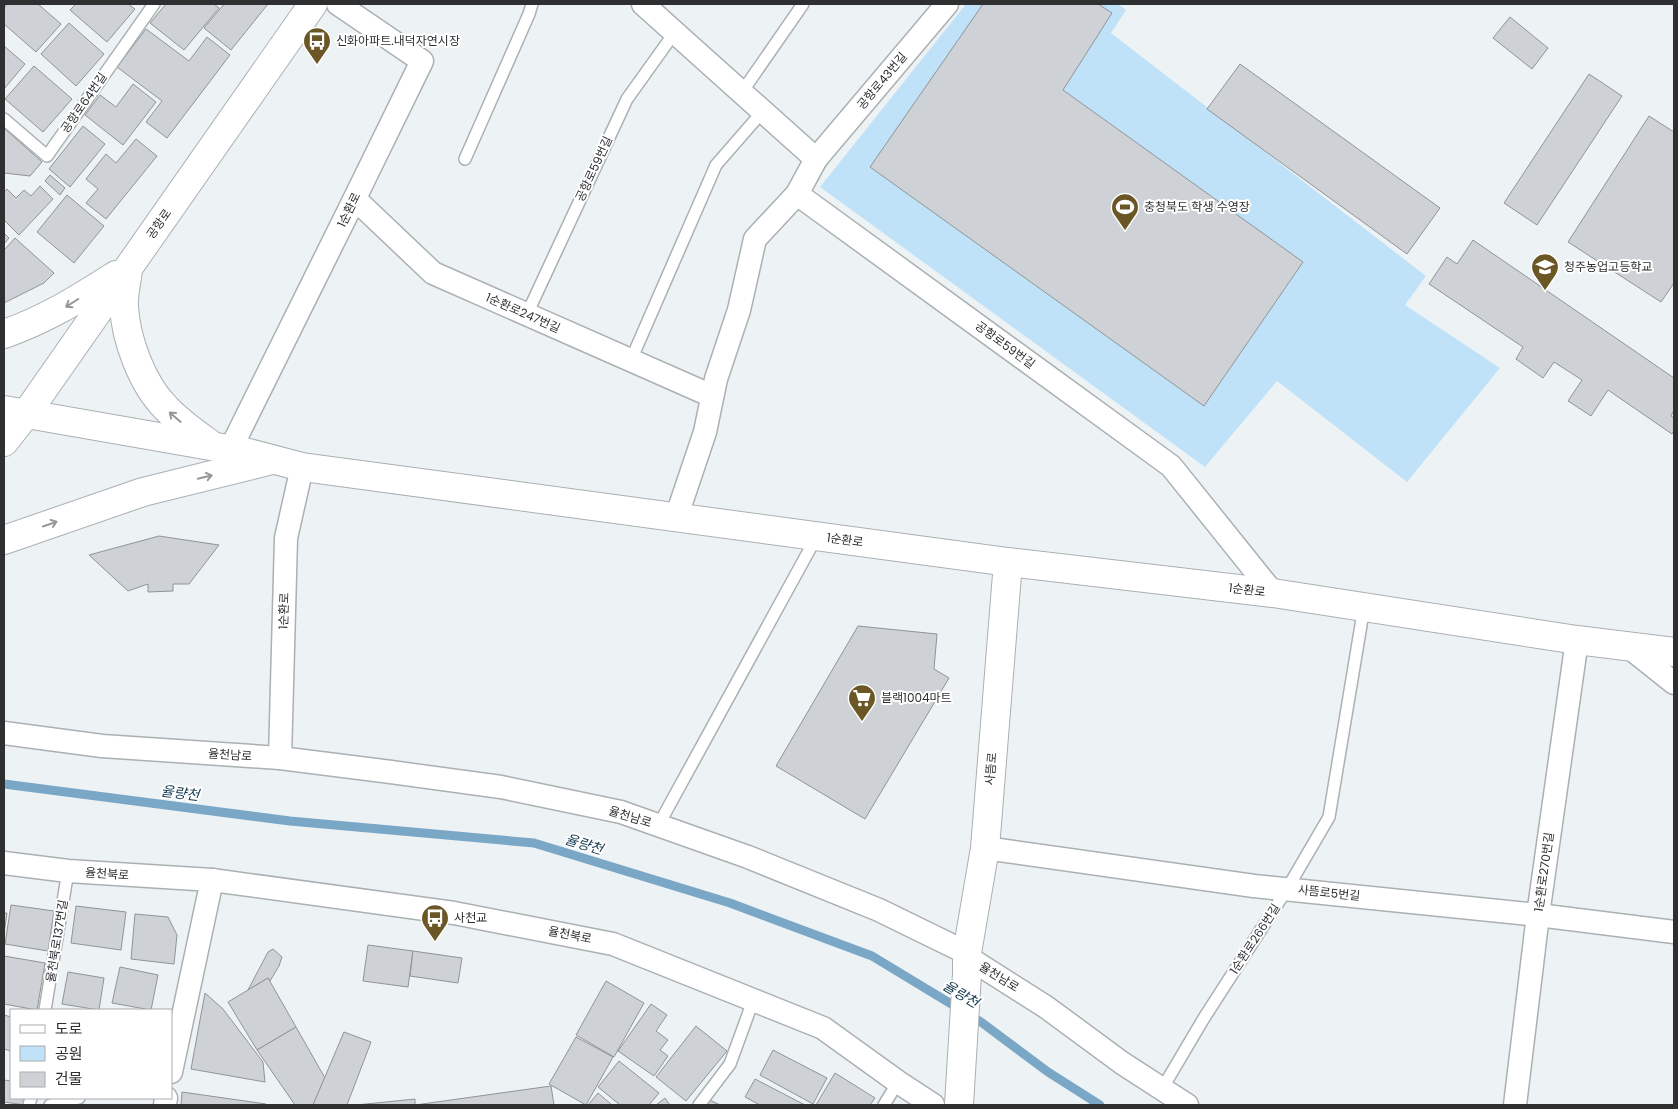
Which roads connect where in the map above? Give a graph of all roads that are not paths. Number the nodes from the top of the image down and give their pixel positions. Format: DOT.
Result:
graph roads {
  1 [pos="154,4"];
  2 [pos="313,4"];
  3 [pos="338,4"];
  4 [pos="532,4"];
  5 [pos="643,4"];
  6 [pos="803,4"];
  7 [pos="947,4"];
  8 [pos="675,32"];
  9 [pos="742,92"];
  10 [pos="763,111"];
  11 [pos="4,119"];
  12 [pos="465,159"];
  13 [pos="816,159"];
  14 [pos="797,194"];
  15 [pos="355,199"];
  16 [pos="128,267"];
  17 [pos="527,314"];
  18 [pos="4,334"];
  19 [pos="632,360"];
  20 [pos="712,396"];
  21 [pos="15,412"];
  22 [pos="4,442"];
  23 [pos="222,448"];
  24 [pos="274,460"];
  25 [pos="302,467"];
  26 [pos="676,518"];
  27 [pos="817,536"];
  28 [pos="4,540"];
  29 [pos="1008,562"];
  30 [pos="1273,593"];
  31 [pos="1364,607"];
  32 [pos="1577,640"];
  33 [pos="1630,648"];
  34 [pos="1674,652"];
  35 [pos="1674,683"];
  36 [pos="4,732"];
  37 [pos="280,758"];
  38 [pos="664,815"];
  39 [pos="985,848"];
  40 [pos="4,863"];
  41 [pos="68,871"];
  42 [pos="212,880"];
  43 [pos="1287,889"];
  44 [pos="1538,914"];
  45 [pos="1674,932"];
  46 [pos="967,964"];
  47 [pos="753,1001"];
  48 [pos="45,1009"];
  49 [pos="177,1019"];
  50 [pos="172,1063"];
  51 [pos="898,1082"];
  52 [pos="1162,1089"];
  53 [pos="959,1098"];
  54 [pos="75,1099"];
  55 [pos="50,1105"];
  56 [pos="699,1105"];
  57 [pos="884,1105"];
  58 [pos="933,1105"];
  59 [pos="1187,1105"];
  60 [pos="1520,1105"];
  1 -- 11 [label="lane, 공항로64번길"];
  2 -- 16 [label="main road, 공항로"];
  3 -- 15 [label="street, 1순환로"];
  4 -- 12 [label="lane"];
  5 -- 8 [label="street"];
  6 -- 9 [label="lane"];
  7 -- 13 [label="street, 공항로43번길"];
  8 -- 9 [label="street"];
  8 -- 17 [label="lane, 공항로59번길"];
  9 -- 10 [label="street"];
  10 -- 13 [label="street"];
  10 -- 19 [label="lane"];
  13 -- 14 [label="street"];
  14 -- 20 [label="street"];
  14 -- 30 [label="street, 공항로59번길"];
  15 -- 17 [label="street, 1순환로247번길"];
  15 -- 23 [label="street, 1순환로"];
  16 -- 18 [label="main road, one-way"];
  16 -- 21 [label="main road, 공항로"];
  23 -- 16 [label="main road, one-way"];
  17 -- 19 [label="street, 1순환로247번길"];
  19 -- 20 [label="street, 1순환로247번길"];
  20 -- 26 [label="street"];
  21 -- 22 [label="main road, 공항로"];
  21 -- 23 [label="main road, 1순환로"];
  23 -- 24 [label="main road, 1순환로"];
  24 -- 25 [label="main road, 1순환로"];
  28 -- 24 [label="main road, one-way"];
  25 -- 26 [label="main road, 1순환로"];
  25 -- 37 [label="street, 1순환로"];
  26 -- 27 [label="main road, 1순환로"];
  27 -- 29 [label="main road, 1순환로"];
  27 -- 38 [label="lane, 1순환로"];
  29 -- 30 [label="main road, 1순환로"];
  29 -- 39 [label="main road, 사뜸로"];
  30 -- 31 [label="main road, 1순환로"];
  31 -- 32 [label="main road, 1순환로"];
  31 -- 43 [label="lane, 1순환로266번길"];
  32 -- 33 [label="main road, 1순환로"];
  32 -- 44 [label="street, 1순환로270번길"];
  33 -- 34 [label="main road, 1순환로"];
  33 -- 35 [label="street"];
  36 -- 37 [label="street, 율천남로"];
  37 -- 46 [label="street, 율천남로"];
  39 -- 43 [label="street, 사뜸로5번길"];
  39 -- 46 [label="main road, 사뜸로"];
  40 -- 41 [label="street, 율천북로"];
  41 -- 42 [label="street, 율천북로"];
  41 -- 48 [label="lane, 율천북로137번길"];
  42 -- 47 [label="street, 율천북로"];
  42 -- 49 [label="street"];
  43 -- 44 [label="street, 사뜸로5번길"];
  43 -- 52 [label="lane, 1순환로266번길"];
  44 -- 45 [label="street, 사뜸로5번길"];
  44 -- 60 [label="street, 1순환로270번길"];
  46 -- 52 [label="street, 율천남로"];
  46 -- 53 [label="main road, 사뜸로"];
  47 -- 51 [label="street, 율천북로"];
  47 -- 56 [label="lane"];
  49 -- 50 [label="street"];
  51 -- 57 [label="lane"];
  51 -- 58 [label="street, 율천북로"];
  52 -- 59 [label="street, 율천남로"];
  54 -- 55 [label="lane"];
}
